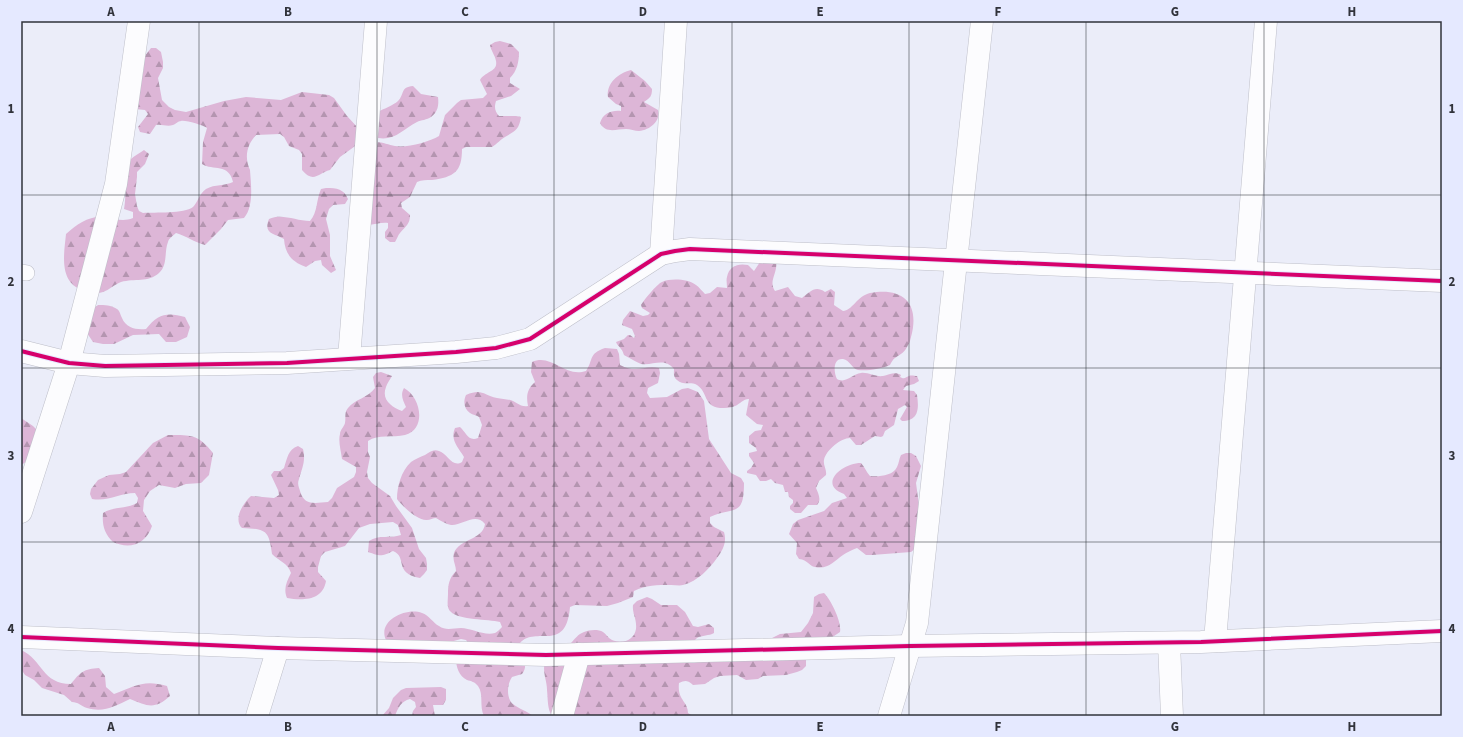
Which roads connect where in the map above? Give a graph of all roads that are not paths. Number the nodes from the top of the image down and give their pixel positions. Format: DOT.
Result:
graph roads {
  1 [pos="139,21"];
  2 [pos="376,21"];
  3 [pos="676,21"];
  4 [pos="982,21"];
  5 [pos="1266,21"];
  6 [pos="661,254"];
  7 [pos="956,261"];
  8 [pos="1246,273"];
  9 [pos="1442,281"];
  10 [pos="21,351"];
  11 [pos="349,358"];
  12 [pos="69,364"];
  13 [pos="21,512"];
  14 [pos="1442,631"];
  15 [pos="21,637"];
  16 [pos="1215,641"];
  17 [pos="1169,642"];
  18 [pos="910,646"];
  19 [pos="278,648"];
  20 [pos="579,654"];
  21 [pos="258,716"];
  22 [pos="562,716"];
  23 [pos="888,716"];
  24 [pos="1172,716"];
  1 -- 12 [label="street"];
  2 -- 11 [label="street"];
  3 -- 6 [label="street"];
  4 -- 7 [label="street"];
  5 -- 8 [label="street"];
  6 -- 7 [label="street"];
  6 -- 11 [label="street"];
  7 -- 8 [label="street"];
  7 -- 18 [label="street"];
  8 -- 9 [label="street"];
  8 -- 16 [label="street"];
  10 -- 12 [label="street"];
  11 -- 12 [label="street"];
  12 -- 13 [label="street"];
  14 -- 16 [label="street"];
  15 -- 19 [label="street"];
  16 -- 17 [label="street"];
  17 -- 18 [label="street"];
  17 -- 24 [label="street"];
  18 -- 20 [label="street"];
  18 -- 23 [label="street"];
  19 -- 20 [label="street"];
  19 -- 21 [label="street"];
  20 -- 22 [label="street"];
}
